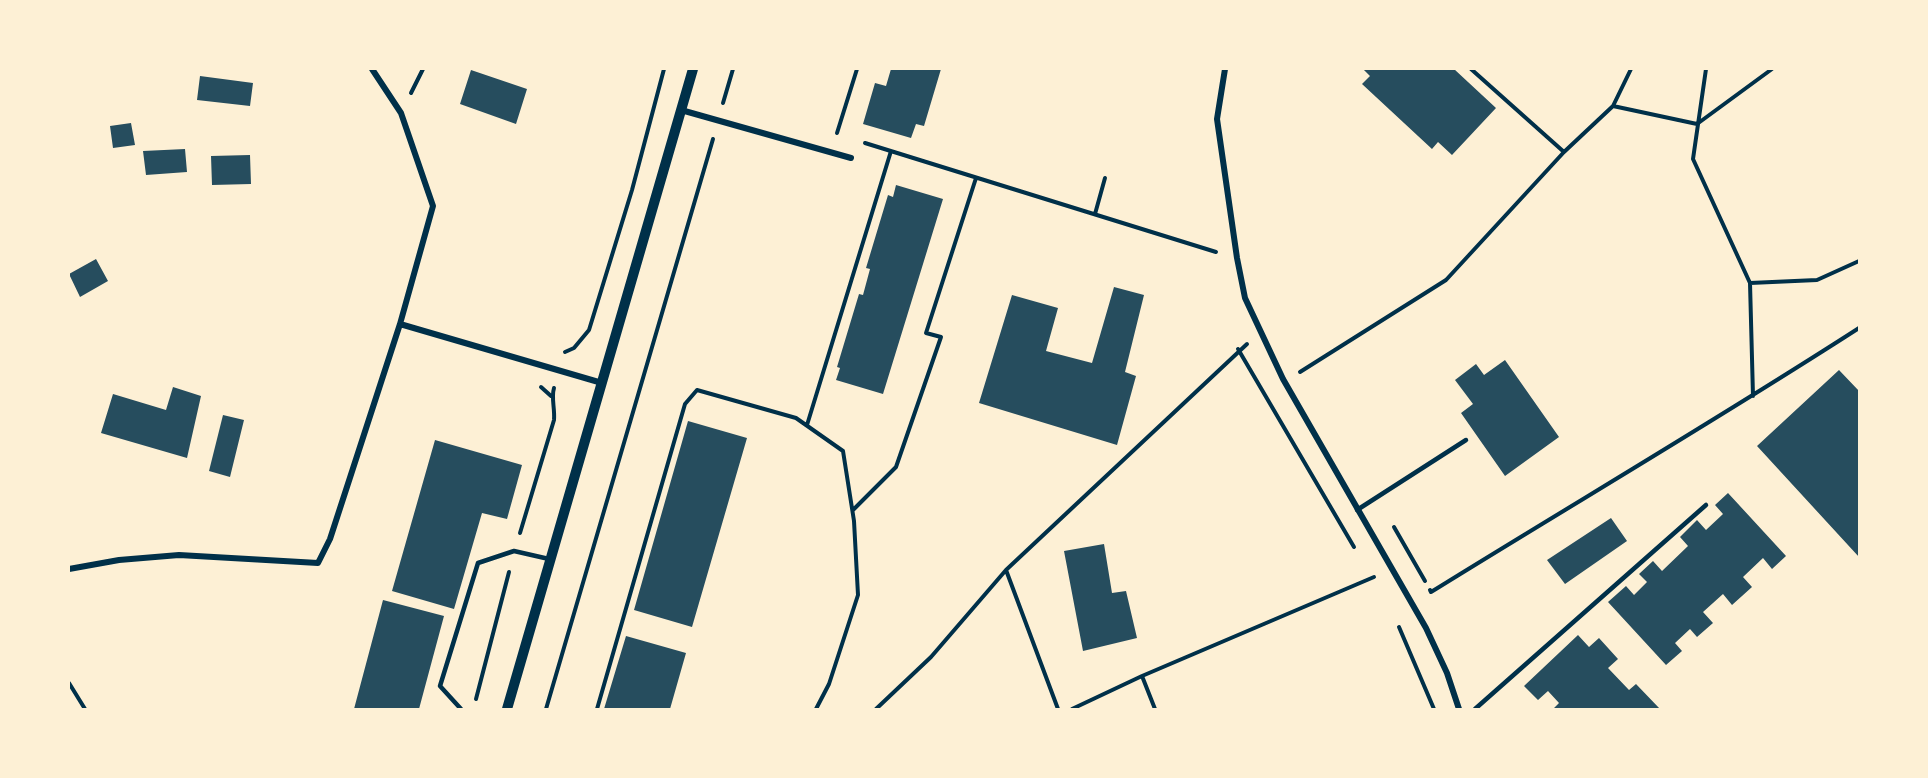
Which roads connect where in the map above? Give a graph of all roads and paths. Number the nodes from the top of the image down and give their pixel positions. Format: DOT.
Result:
graph roads {
  1 [pos="372,69"];
  2 [pos="693,69"];
  3 [pos="733,69"];
  4 [pos="857,69"];
  5 [pos="1225,69"];
  6 [pos="1472,69"];
  7 [pos="1631,69"];
  8 [pos="1706,69"];
  9 [pos="1772,69"];
  10 [pos="724,102"];
  11 [pos="734,104"];
  12 [pos="1613,106"];
  13 [pos="681,110"];
  14 [pos="718,120"];
  15 [pos="1697,124"];
  16 [pos="826,131"];
  17 [pos="836,134"];
  18 [pos="847,138"];
  19 [pos="858,141"];
  20 [pos="891,151"];
  21 [pos="1564,152"];
  22 [pos="851,158"];
  23 [pos="976,177"];
  24 [pos="1105,178"];
  25 [pos="1095,214"];
  26 [pos="1237,258"];
  27 [pos="1859,261"];
  28 [pos="1750,283"];
  29 [pos="400,324"];
  30 [pos="1859,328"];
  31 [pos="1262,334"];
  32 [pos="1238,349"];
  33 [pos="1297,360"];
  34 [pos="1302,370"];
  35 [pos="1283,379"];
  36 [pos="1308,380"];
  37 [pos="602,383"];
  38 [pos="539,386"];
  39 [pos="551,396"];
  40 [pos="1753,396"];
  41 [pos="807,425"];
  42 [pos="1466,440"];
  43 [pos="1376,497"];
  44 [pos="1706,505"];
  45 [pos="1357,510"];
  46 [pos="853,511"];
  47 [pos="1360,558"];
  48 [pos="549,559"];
  49 [pos="1413,559"];
  50 [pos="1366,568"];
  51 [pos="69,569"];
  52 [pos="1392,569"];
  53 [pos="1006,570"];
  54 [pos="1372,578"];
  55 [pos="1377,588"];
  56 [pos="1394,617"];
  57 [pos="1142,675"];
  58 [pos="69,683"];
  59 [pos="85,709"];
  60 [pos="462,709"];
  61 [pos="507,709"];
  62 [pos="546,709"];
  63 [pos="597,709"];
  64 [pos="816,709"];
  65 [pos="876,709"];
  66 [pos="1058,709"];
  67 [pos="1072,709"];
  68 [pos="1155,709"];
  69 [pos="1434,709"];
  70 [pos="1459,709"];
  71 [pos="1475,709"];
  1 -- 29 [label="street"];
  2 -- 13 [label="street"];
  3 -- 10 [label="path"];
  4 -- 17 [label="path"];
  5 -- 26 [label="street"];
  6 -- 21 [label="path"];
  7 -- 12 [label="path"];
  8 -- 15 [label="path"];
  9 -- 15 [label="path"];
  10 -- 11 [label="path"];
  10 -- 14 [label="path"];
  12 -- 15 [label="path"];
  12 -- 21 [label="path"];
  13 -- 14 [label="street"];
  13 -- 37 [label="street"];
  14 -- 22 [label="street"];
  14 -- 62 [label="path"];
  15 -- 28 [label="path"];
  16 -- 17 [label="path"];
  17 -- 18 [label="path"];
  19 -- 20 [label="path"];
  20 -- 23 [label="path"];
  20 -- 41 [label="path"];
  21 -- 34 [label="path"];
  23 -- 25 [label="path"];
  23 -- 46 [label="path"];
  24 -- 25 [label="path"];
  25 -- 26 [label="path"];
  26 -- 31 [label="street"];
  27 -- 28 [label="path"];
  28 -- 40 [label="path"];
  29 -- 37 [label="street"];
  29 -- 51 [label="street"];
  30 -- 40 [label="path"];
  31 -- 32 [label="path"];
  31 -- 35 [label="street"];
  32 -- 47 [label="path"];
  32 -- 53 [label="path"];
  33 -- 34 [label="path"];
  34 -- 35 [label="path"];
  34 -- 36 [label="path"];
  35 -- 45 [label="street"];
  37 -- 48 [label="street"];
  38 -- 39 [label="path"];
  40 -- 49 [label="path"];
  41 -- 46 [label="path"];
  41 -- 63 [label="path"];
  42 -- 43 [label="lane"];
  43 -- 45 [label="lane"];
  43 -- 49 [label="path"];
  44 -- 71 [label="lane"];
  45 -- 52 [label="street"];
  46 -- 64 [label="path"];
  48 -- 60 [label="lane"];
  48 -- 61 [label="street"];
  49 -- 52 [label="path"];
  50 -- 54 [label="path"];
  52 -- 54 [label="path"];
  52 -- 70 [label="street"];
  53 -- 65 [label="path"];
  53 -- 66 [label="path"];
  54 -- 55 [label="path"];
  54 -- 57 [label="path"];
  56 -- 69 [label="path"];
  57 -- 67 [label="path"];
  57 -- 68 [label="path"];
  58 -- 59 [label="path"];
}
